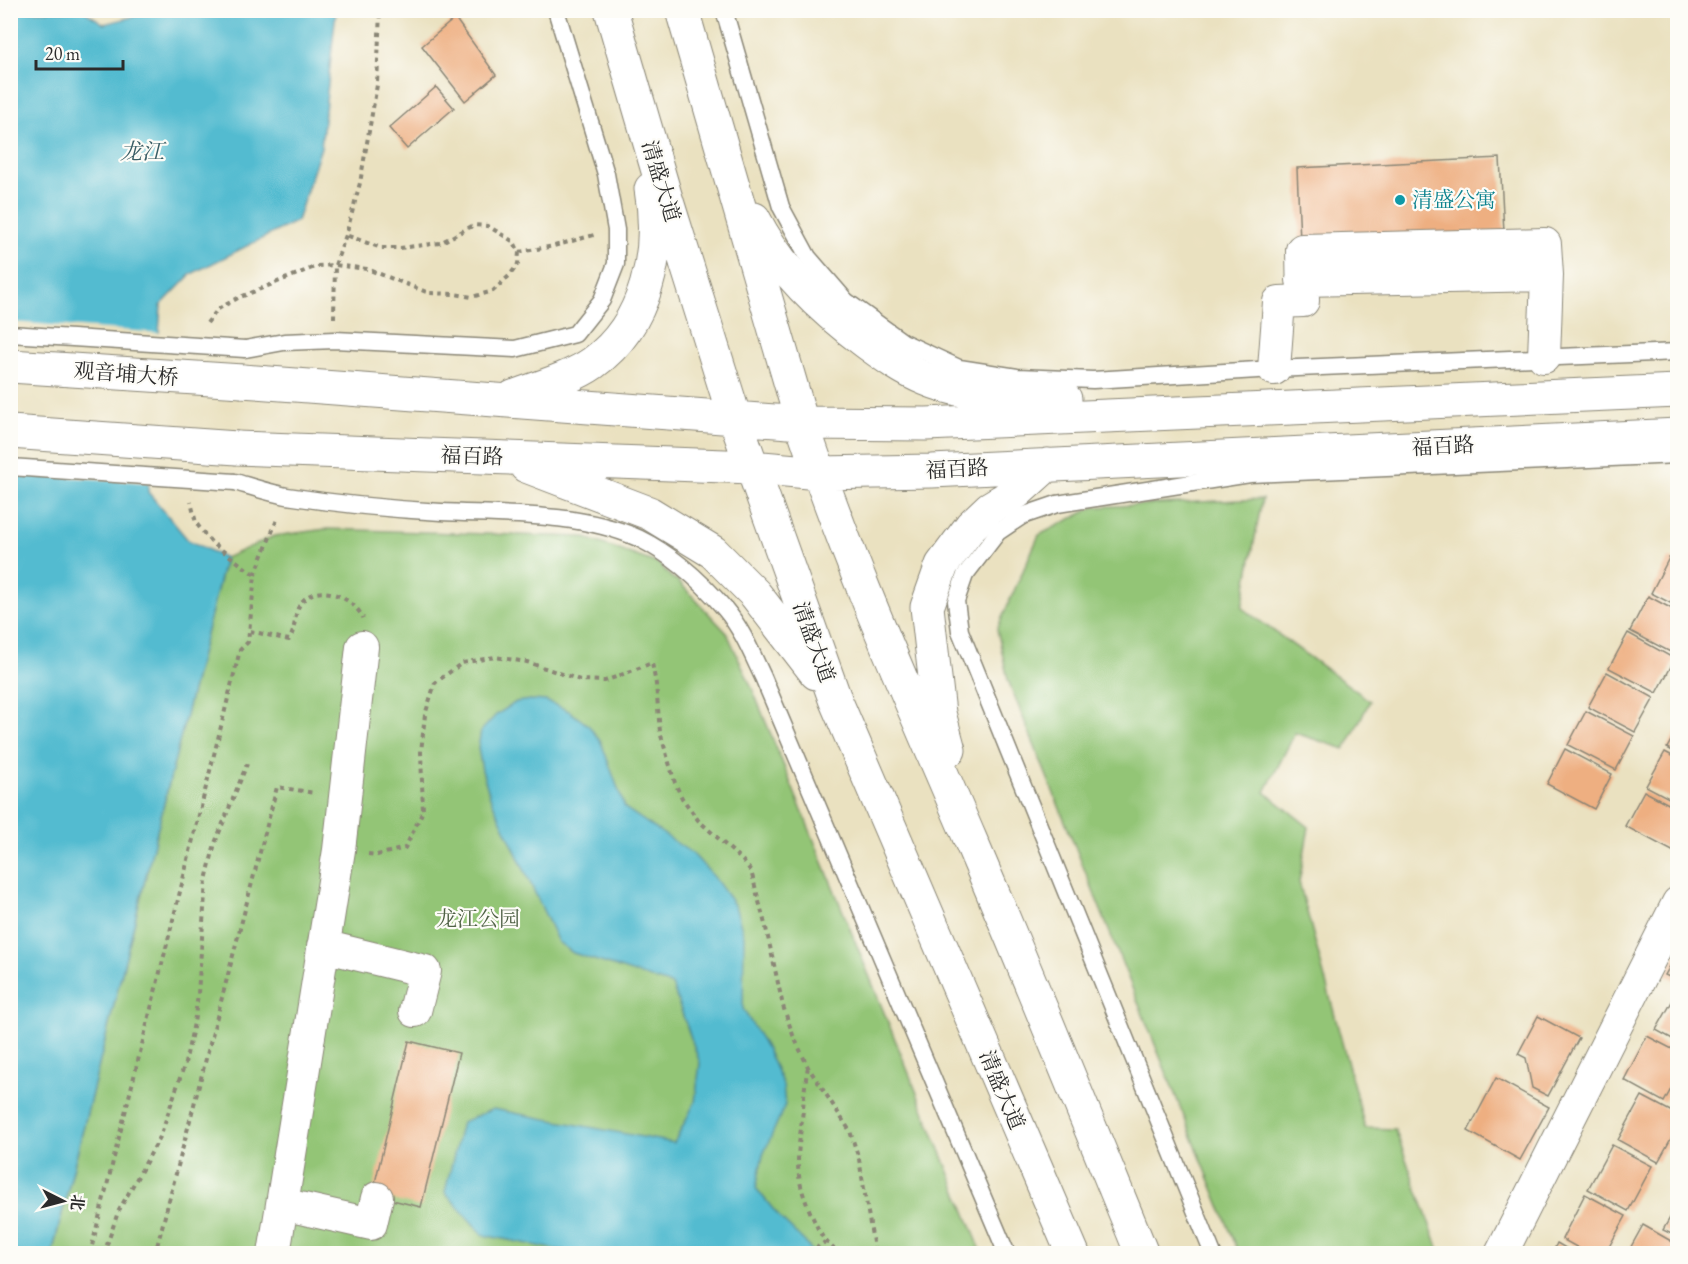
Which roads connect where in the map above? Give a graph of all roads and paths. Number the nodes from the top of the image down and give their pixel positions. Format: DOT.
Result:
graph roads {
  1 [pos="380,10"];
  2 [pos="556,10"];
  3 [pos="611,10"];
  4 [pos="682,10"];
  5 [pos="724,10"];
  6 [pos="634,90"];
  7 [pos="730,173"];
  8 [pos="616,230"];
  9 [pos="346,235"];
  10 [pos="519,252"];
  11 [pos="335,265"];
  12 [pos="201,331"];
  13 [pos="10,334"];
  14 [pos="334,340"];
  15 [pos="1677,352"];
  16 [pos="1544,357"];
  17 [pos="10,366"];
  18 [pos="1274,369"];
  19 [pos="242,381"];
  20 [pos="1677,391"];
  21 [pos="499,402"];
  22 [pos="1195,413"];
  23 [pos="734,416"];
  24 [pos="802,423"];
  25 [pos="10,432"];
  26 [pos="1677,435"];
  27 [pos="466,455"];
  28 [pos="1677,455"];
  29 [pos="1047,465"];
  30 [pos="10,467"];
  31 [pos="752,467"];
  32 [pos="819,473"];
  33 [pos="189,495"];
  34 [pos="286,496"];
  35 [pos="255,576"];
  36 [pos="250,631"];
  37 [pos="362,647"];
  38 [pos="835,699"];
  39 [pos="247,764"];
  40 [pos="346,797"];
  41 [pos="339,850"];
  42 [pos="982,867"];
  43 [pos="1677,903"];
  44 [pos="323,946"];
  45 [pos="415,1011"];
  46 [pos="808,1067"];
  47 [pos="376,1198"];
  48 [pos="282,1204"];
  49 [pos="825,1242"];
  50 [pos="90,1254"];
  51 [pos="104,1254"];
  52 [pos="154,1254"];
  53 [pos="274,1254"];
  54 [pos="808,1254"];
  55 [pos="841,1254"];
  56 [pos="875,1254"];
  57 [pos="1007,1254"];
  58 [pos="1072,1254"];
  59 [pos="1142,1254"];
  60 [pos="1213,1254"];
  61 [pos="1501,1254"];
  1 -- 9 [label="path"];
  2 -- 8 [label="lane"];
  3 -- 6 [label="main road, 清盛大道"];
  4 -- 7 [label="main road"];
  5 -- 18 [label="lane"];
  6 -- 21 [label="main road"];
  6 -- 23 [label="main road, 清盛大道"];
  7 -- 22 [label="main road"];
  7 -- 24 [label="main road"];
  8 -- 10 [label="path"];
  8 -- 14 [label="lane"];
  9 -- 10 [label="path"];
  9 -- 11 [label="path"];
  10 -- 11 [label="path"];
  11 -- 12 [label="path"];
  11 -- 14 [label="path"];
  13 -- 14 [label="lane, bridge"];
  15 -- 16 [label="lane"];
  16 -- 18 [label="lane"];
  16 -- 18 [label="street"];
  17 -- 19 [label="main road, 观音埔大桥, bridge"];
  19 -- 21 [label="main road, 福百路"];
  20 -- 22 [label="main road, 福百路"];
  21 -- 23 [label="main road, 福百路"];
  22 -- 24 [label="main road, 福百路"];
  23 -- 24 [label="main road, 福百路"];
  23 -- 31 [label="main road, 清盛大道"];
  24 -- 32 [label="main road"];
  25 -- 27 [label="main road, 福百路, bridge"];
  26 -- 29 [label="main road, 福百路"];
  27 -- 31 [label="main road, 福百路"];
  27 -- 38 [label="main road"];
  28 -- 60 [label="lane"];
  29 -- 32 [label="main road, 福百路"];
  29 -- 42 [label="main road"];
  30 -- 34 [label="lane, bridge"];
  31 -- 32 [label="main road, 福百路"];
  31 -- 38 [label="main road, 清盛大道"];
  32 -- 42 [label="main road"];
  33 -- 35 [label="path"];
  34 -- 35 [label="path"];
  34 -- 57 [label="lane"];
  35 -- 36 [label="path"];
  36 -- 37 [label="path"];
  36 -- 50 [label="path"];
  37 -- 40 [label="street"];
  38 -- 58 [label="main road, 清盛大道"];
  39 -- 51 [label="path"];
  40 -- 41 [label="street"];
  40 -- 52 [label="path"];
  41 -- 44 [label="street"];
  41 -- 46 [label="path"];
  42 -- 59 [label="main road"];
  43 -- 61 [label="street"];
  44 -- 45 [label="street"];
  44 -- 48 [label="street"];
  46 -- 49 [label="path"];
  46 -- 56 [label="path"];
  47 -- 48 [label="street"];
  48 -- 53 [label="street"];
  49 -- 54 [label="path"];
  49 -- 55 [label="path"];
}
